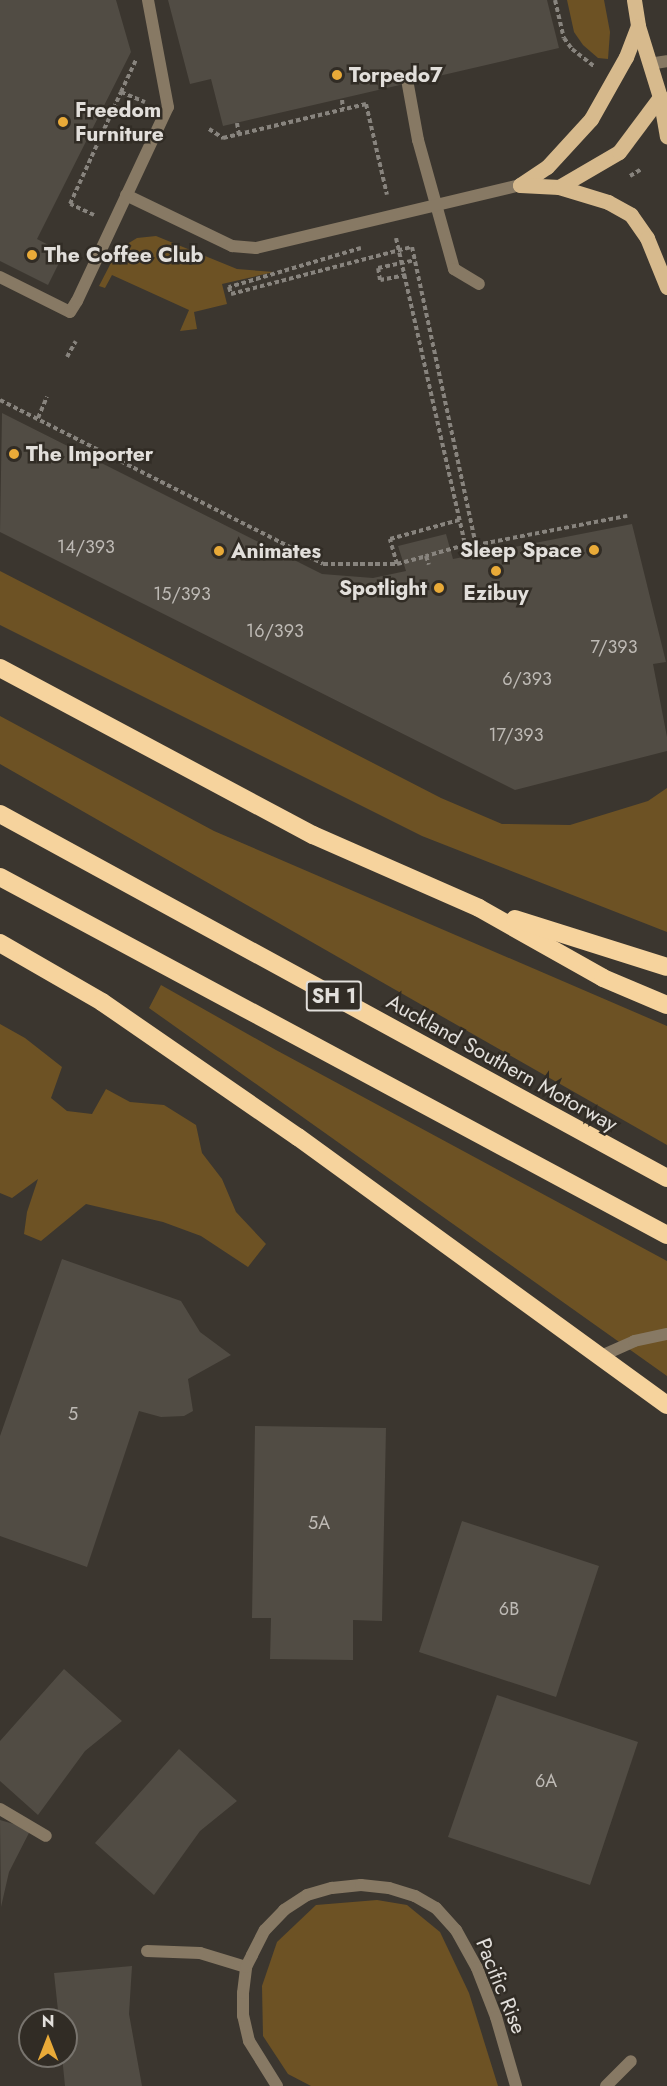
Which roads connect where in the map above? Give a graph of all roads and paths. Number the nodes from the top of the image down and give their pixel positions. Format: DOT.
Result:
graph roads {
  1 [pos="148,0"];
  2 [pos="555,0"];
  3 [pos="634,0"];
  4 [pos="638,26"];
  5 [pos="667,61"];
  6 [pos="649,64"];
  7 [pos="133,65"];
  8 [pos="597,72"];
  9 [pos="408,85"];
  10 [pos="121,93"];
  11 [pos="663,97"];
  12 [pos="342,100"];
  13 [pos="145,102"];
  14 [pos="343,109"];
  15 [pos="237,123"];
  16 [pos="209,129"];
  17 [pos="239,135"];
  18 [pos="667,136"];
  19 [pos="385,183"];
  20 [pos="520,185"];
  21 [pos="559,187"];
  22 [pos="126,195"];
  23 [pos="436,205"];
  24 [pos="89,224"];
  25 [pos="396,238"];
  26 [pos="385,241"];
  27 [pos="363,248"];
  28 [pos="415,260"];
  29 [pos="404,266"];
  30 [pos="406,275"];
  31 [pos="0,277"];
  32 [pos="478,284"];
  33 [pos="667,287"];
  34 [pos="76,341"];
  35 [pos="67,357"];
  36 [pos="47,397"];
  37 [pos="0,400"];
  38 [pos="38,418"];
  39 [pos="627,516"];
  40 [pos="459,520"];
  41 [pos="426,556"];
  42 [pos="397,564"];
  43 [pos="429,565"];
  44 [pos="0,669"];
  45 [pos="0,814"];
  46 [pos="0,877"];
  47 [pos="478,908"];
  48 [pos="0,943"];
  49 [pos="667,968"];
  50 [pos="667,1005"];
  51 [pos="667,1178"];
  52 [pos="667,1235"];
  53 [pos="667,1334"];
  54 [pos="602,1356"];
  55 [pos="667,1406"];
  56 [pos="0,1809"];
  57 [pos="46,1836"];
  58 [pos="147,1951"];
  59 [pos="246,1968"];
  60 [pos="631,2061"];
  61 [pos="277,2086"];
  62 [pos="516,2086"];
  63 [pos="606,2086"];
  1 -- 22 [label="street"];
  2 -- 8 [label="path"];
  3 -- 4 [label="main road"];
  4 -- 6 [label="main road"];
  4 -- 20 [label="main road"];
  5 -- 6 [label="street"];
  6 -- 11 [label="main road"];
  7 -- 10 [label="path"];
  9 -- 23 [label="street"];
  10 -- 13 [label="path"];
  10 -- 24 [label="path"];
  11 -- 18 [label="main road"];
  11 -- 21 [label="main road"];
  12 -- 14 [label="path"];
  14 -- 17 [label="path"];
  14 -- 19 [label="path"];
  15 -- 17 [label="path"];
  16 -- 17 [label="path"];
  20 -- 21 [label="main road"];
  20 -- 23 [label="street"];
  21 -- 33 [label="main road"];
  22 -- 23 [label="street"];
  22 -- 31 [label="street"];
  23 -- 32 [label="street"];
  25 -- 26 [label="path"];
  27 -- 28 [label="path"];
  28 -- 30 [label="path"];
  28 -- 39 [label="path"];
  29 -- 30 [label="path"];
  30 -- 40 [label="path"];
  34 -- 35 [label="path"];
  36 -- 38 [label="path"];
  37 -- 38 [label="path"];
  38 -- 42 [label="path"];
  40 -- 41 [label="path"];
  40 -- 42 [label="path"];
  41 -- 42 [label="path"];
  41 -- 43 [label="path"];
  44 -- 47 [label="highway"];
  45 -- 51 [label="highway, Auckland Southern Motorway / SH 1"];
  46 -- 52 [label="highway, SH 1"];
  47 -- 49 [label="highway"];
  47 -- 50 [label="highway"];
  48 -- 54 [label="highway"];
  53 -- 54 [label="street"];
  54 -- 55 [label="highway"];
  56 -- 57 [label="street"];
  58 -- 59 [label="street"];
  59 -- 61 [label="street, Pacific Rise"];
  59 -- 62 [label="street, Pacific Rise"];
  60 -- 63 [label="street"];
}
